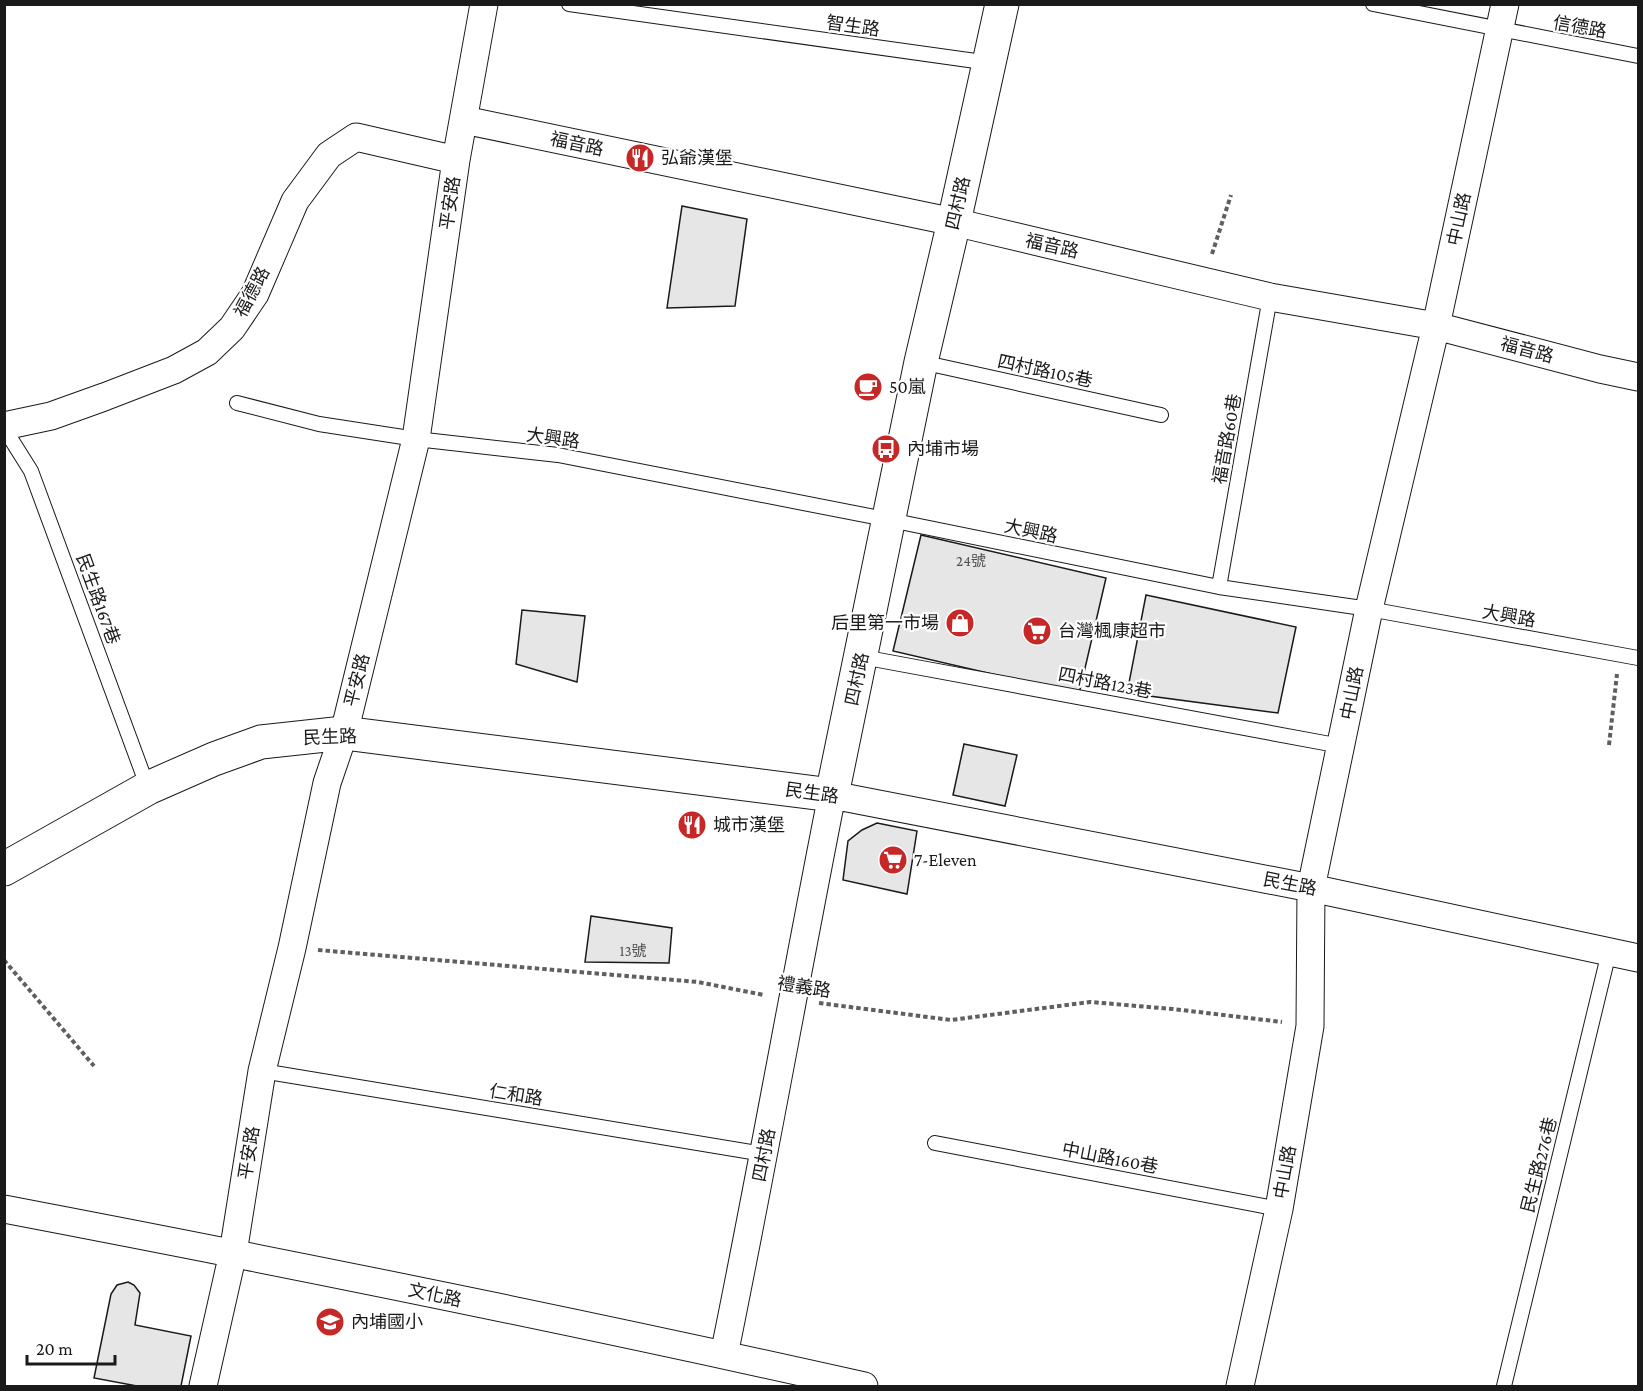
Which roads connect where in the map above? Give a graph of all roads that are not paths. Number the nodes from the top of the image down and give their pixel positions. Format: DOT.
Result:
graph roads {
  1 [pos="484,4"];
  2 [pos="569,4"];
  3 [pos="1002,4"];
  4 [pos="1373,4"];
  5 [pos="1502,17"];
  6 [pos="1638,56"];
  7 [pos="990,63"];
  8 [pos="464,120"];
  9 [pos="456,160"];
  10 [pos="954,222"];
  11 [pos="1270,297"];
  12 [pos="1436,326"];
  13 [pos="921,362"];
  14 [pos="1638,377"];
  15 [pos="237,403"];
  16 [pos="1161,415"];
  17 [pos="4,427"];
  18 [pos="416,439"];
  19 [pos="890,520"];
  20 [pos="1219,588"];
  21 [pos="1369,609"];
  22 [pos="862,657"];
  23 [pos="1638,658"];
  24 [pos="344,732"];
  25 [pos="1341,746"];
  26 [pos="148,788"];
  27 [pos="832,795"];
  28 [pos="4,869"];
  29 [pos="1311,888"];
  30 [pos="1609,952"];
  31 [pos="1638,958"];
  32 [pos="262,1071"];
  33 [pos="935,1143"];
  34 [pos="764,1154"];
  35 [pos="4,1209"];
  36 [pos="1279,1209"];
  37 [pos="233,1253"];
  38 [pos="724,1355"];
  39 [pos="203,1386"];
  40 [pos="864,1386"];
  41 [pos="1240,1386"];
  42 [pos="1504,1386"];
  1 -- 8 [label="street, 平安路"];
  2 -- 7 [label="lane, 智生路"];
  3 -- 7 [label="main road, 四村路"];
  4 -- 5 [label="lane, 信德路"];
  5 -- 6 [label="lane, 信德路"];
  5 -- 12 [label="street, 中山路"];
  7 -- 10 [label="main road, 四村路"];
  8 -- 9 [label="street, 平安路"];
  8 -- 10 [label="street, 福音路"];
  9 -- 17 [label="street, 福德路"];
  9 -- 18 [label="street, 平安路"];
  10 -- 11 [label="street, 福音路"];
  10 -- 13 [label="main road, 四村路"];
  11 -- 12 [label="street, 福音路"];
  11 -- 20 [label="lane, 福音路60巷"];
  12 -- 14 [label="street, 福音路"];
  12 -- 21 [label="street, 中山路"];
  13 -- 16 [label="lane, 四村路105巷"];
  13 -- 19 [label="main road, 四村路"];
  15 -- 18 [label="lane, 大興路"];
  17 -- 26 [label="lane, 民生路167巷"];
  18 -- 19 [label="lane, 大興路"];
  18 -- 24 [label="street, 平安路"];
  19 -- 20 [label="lane, 大興路"];
  19 -- 22 [label="main road, 四村路"];
  20 -- 21 [label="lane, 大興路"];
  21 -- 23 [label="lane, 大興路"];
  21 -- 25 [label="street, 中山路"];
  22 -- 25 [label="lane, 四村路123巷"];
  22 -- 27 [label="main road, 四村路"];
  24 -- 26 [label="main road, 民生路"];
  24 -- 27 [label="main road, 民生路"];
  24 -- 32 [label="street, 平安路"];
  25 -- 29 [label="street, 中山路"];
  26 -- 28 [label="main road, 民生路"];
  27 -- 29 [label="street, 民生路"];
  27 -- 34 [label="street, 四村路"];
  29 -- 30 [label="street, 民生路"];
  29 -- 36 [label="street, 中山路"];
  30 -- 31 [label="street, 民生路"];
  30 -- 42 [label="lane, 民生路276巷"];
  32 -- 34 [label="lane, 仁和路"];
  32 -- 37 [label="street, 平安路"];
  33 -- 36 [label="lane, 中山路160巷"];
  34 -- 38 [label="street, 四村路"];
  35 -- 37 [label="street, 文化路"];
  36 -- 41 [label="street, 中山路"];
  37 -- 38 [label="street, 文化路"];
  37 -- 39 [label="street, 平安路"];
  38 -- 40 [label="street, 文化路"];
}
